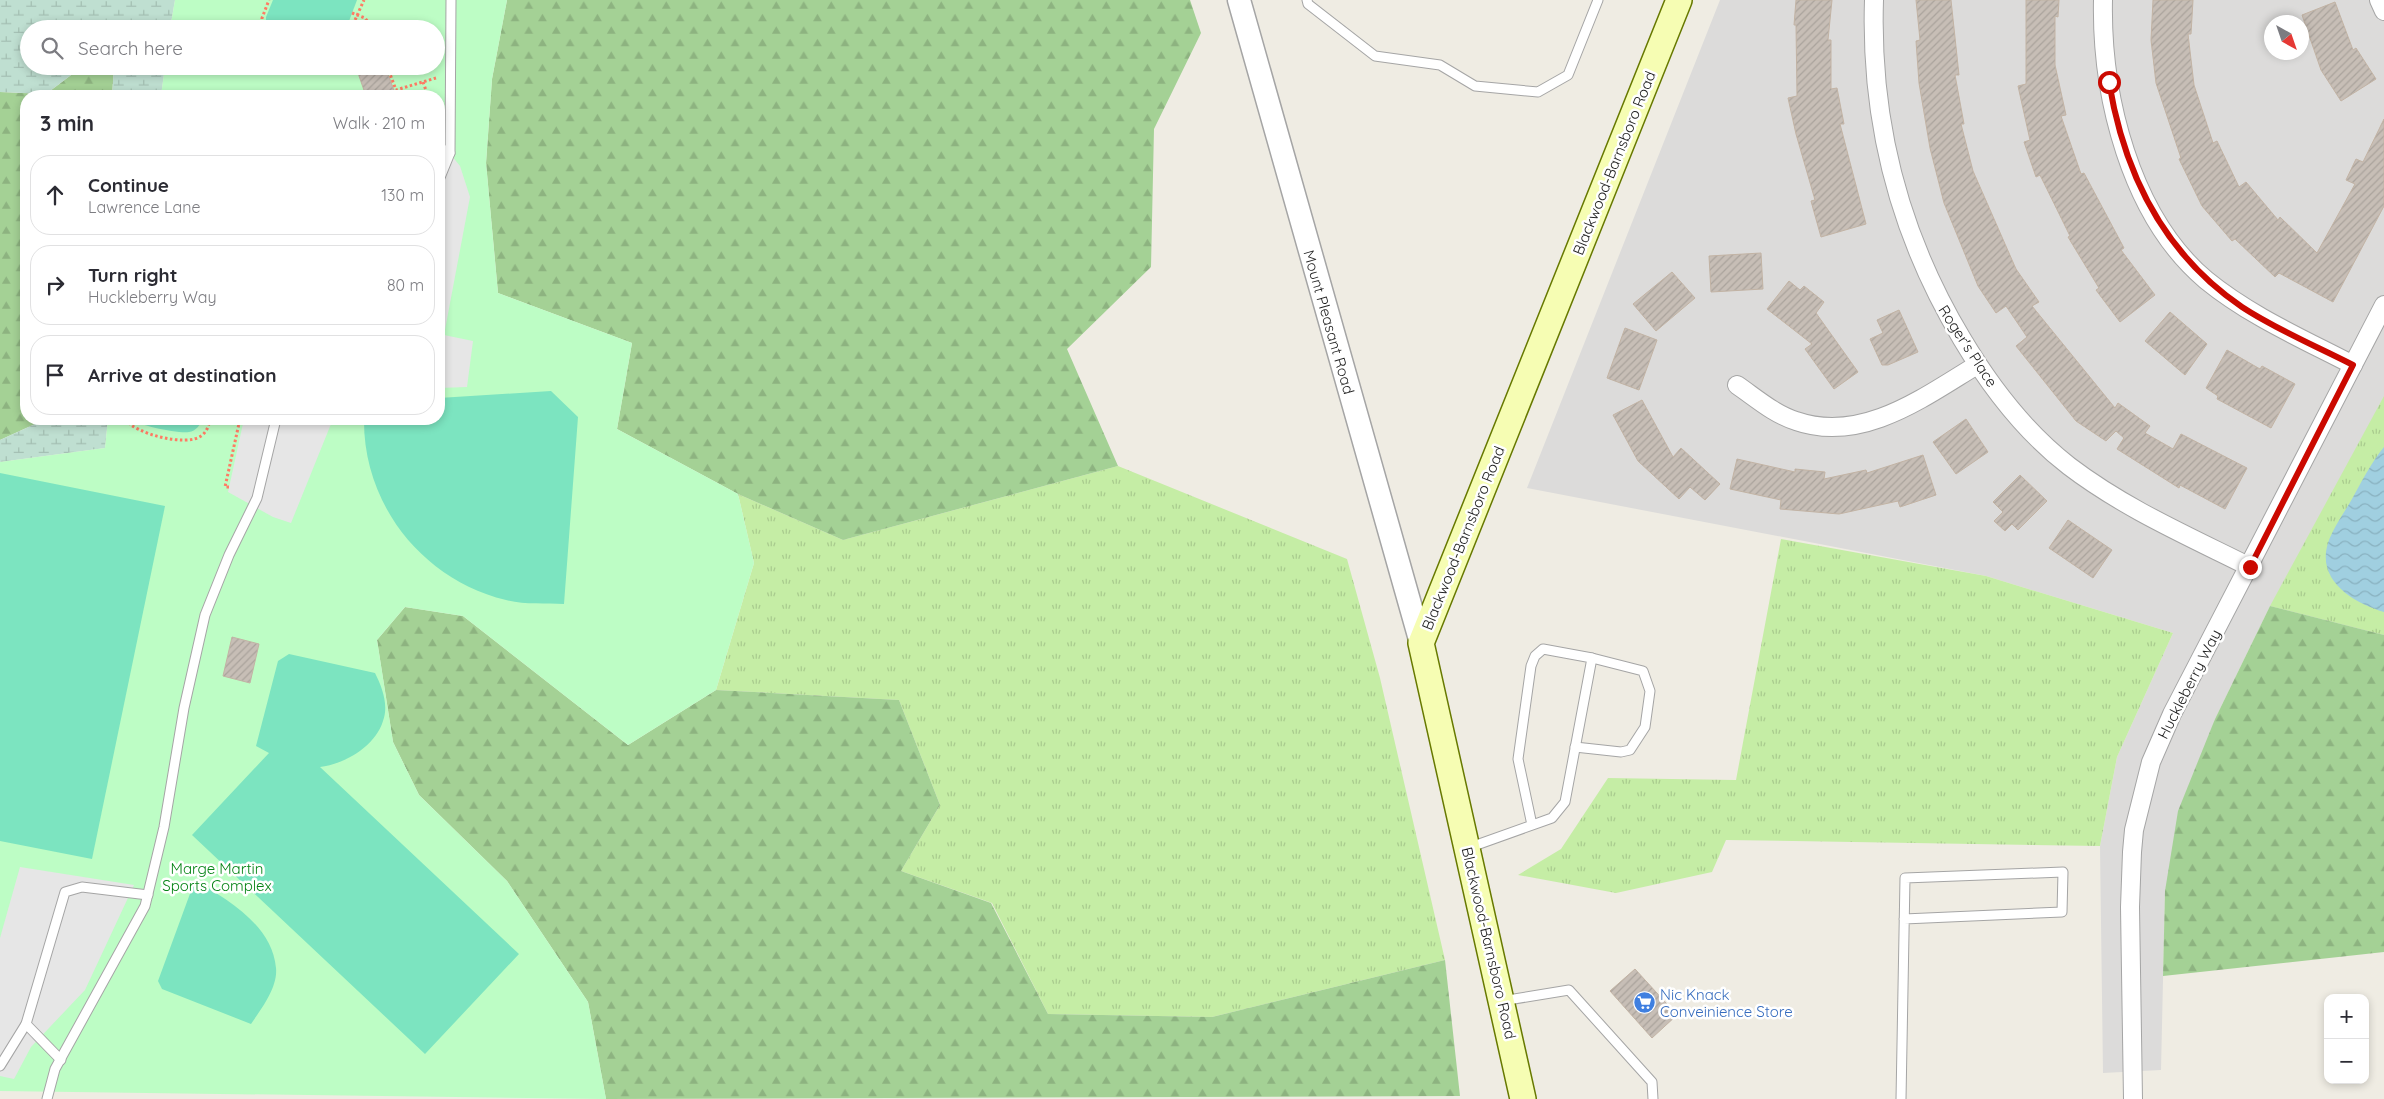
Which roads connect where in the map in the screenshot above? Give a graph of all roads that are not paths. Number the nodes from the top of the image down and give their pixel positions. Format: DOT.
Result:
graph roads {
  1 [pos="451,0"];
  2 [pos="1239,0"];
  3 [pos="1307,0"];
  4 [pos="1598,0"];
  5 [pos="1679,0"];
  6 [pos="1874,0"];
  7 [pos="2104,0"];
  8 [pos="2379,0"];
  9 [pos="2384,11"];
  10 [pos="445,150"];
  11 [pos="450,153"];
  12 [pos="445,165"];
  13 [pos="2384,305"];
  14 [pos="1977,365"];
  15 [pos="2353,365"];
  16 [pos="1738,385"];
  17 [pos="275,425"];
  18 [pos="2250,567"];
  19 [pos="1421,643"];
  20 [pos="1592,658"];
  21 [pos="1574,747"];
  22 [pos="1532,825"];
  23 [pos="1468,848"];
  24 [pos="148,895"];
  25 [pos="1904,919"];
  26 [pos="1502,1000"];
  27 [pos="26,1024"];
  28 [pos="61,1060"];
  29 [pos="0,1066"];
  30 [pos="47,1099"];
  31 [pos="1524,1099"];
  32 [pos="1653,1099"];
  33 [pos="1901,1099"];
  34 [pos="2133,1099"];
  1 -- 11 [label="lane"];
  2 -- 19 [label="street, Mount Pleasant Road"];
  3 -- 4 [label="lane"];
  5 -- 19 [label="main road, Blackwood-Barnsboro Road"];
  6 -- 14 [label="street, Roger's Place"];
  7 -- 15 [label="street"];
  8 -- 9 [label="street"];
  10 -- 11 [label="lane"];
  11 -- 12 [label="lane"];
  13 -- 15 [label="street, Huckleberry Way"];
  14 -- 16 [label="street"];
  14 -- 18 [label="street, Roger's Place"];
  15 -- 18 [label="street, Huckleberry Way"];
  17 -- 24 [label="lane"];
  18 -- 34 [label="street, Huckleberry Way"];
  19 -- 23 [label="main road, Blackwood-Barnsboro Road"];
  20 -- 21 [label="lane"];
  20 -- 21 [label="lane"];
  20 -- 22 [label="lane"];
  21 -- 22 [label="lane"];
  22 -- 23 [label="lane"];
  23 -- 26 [label="main road, Blackwood-Barnsboro Road"];
  24 -- 27 [label="lane"];
  24 -- 28 [label="lane"];
  25 -- 25 [label="lane"];
  25 -- 33 [label="lane"];
  26 -- 31 [label="main road, Blackwood-Barnsboro Road"];
  26 -- 32 [label="lane"];
  27 -- 28 [label="lane"];
  27 -- 29 [label="lane"];
  28 -- 30 [label="lane"];
}
